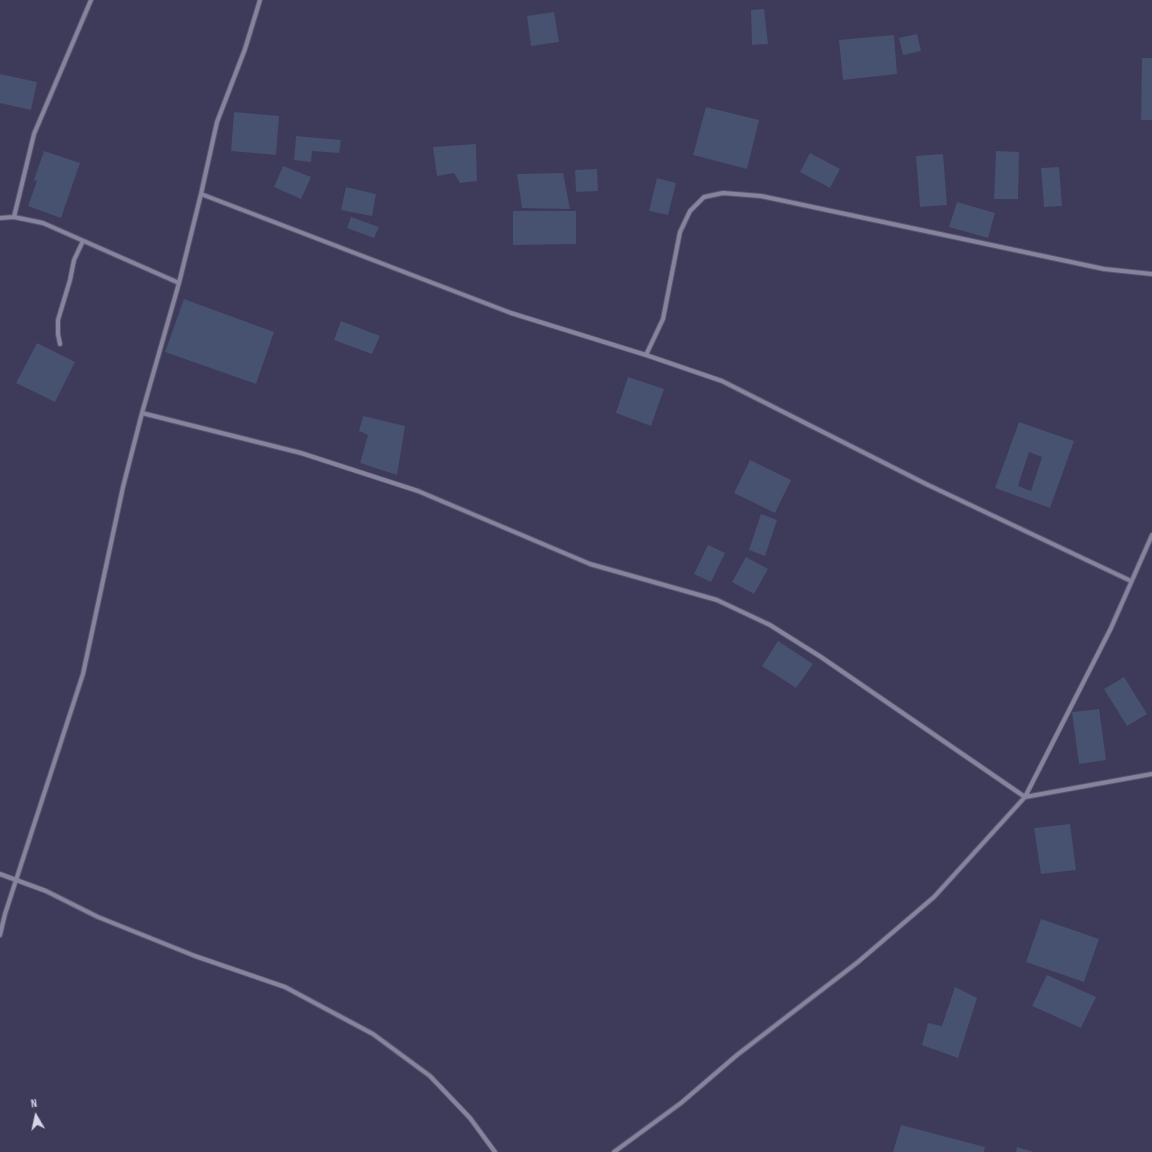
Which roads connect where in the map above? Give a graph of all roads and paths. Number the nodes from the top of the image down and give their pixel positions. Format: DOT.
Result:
graph roads {
  1 [pos="92,0"];
  2 [pos="260,0"];
  3 [pos="201,194"];
  4 [pos="14,217"];
  5 [pos="0,218"];
  6 [pos="83,241"];
  7 [pos="1152,274"];
  8 [pos="179,282"];
  9 [pos="60,344"];
  10 [pos="646,355"];
  11 [pos="142,413"];
  12 [pos="1152,535"];
  13 [pos="1131,581"];
  14 [pos="1152,774"];
  15 [pos="1025,797"];
  16 [pos="0,874"];
  17 [pos="16,880"];
  18 [pos="0,935"];
  19 [pos="495,1152"];
  20 [pos="614,1152"];
  1 -- 4 [label="street"];
  2 -- 3 [label="street"];
  3 -- 8 [label="street"];
  3 -- 10 [label="street"];
  4 -- 5 [label="street"];
  4 -- 6 [label="street"];
  6 -- 8 [label="street"];
  6 -- 9 [label="street"];
  7 -- 10 [label="street"];
  8 -- 11 [label="street"];
  10 -- 13 [label="street"];
  11 -- 15 [label="street"];
  11 -- 17 [label="street"];
  12 -- 13 [label="street"];
  13 -- 15 [label="street"];
  14 -- 15 [label="street"];
  15 -- 20 [label="street"];
  16 -- 17 [label="street"];
  17 -- 18 [label="street"];
  17 -- 19 [label="street"];
}
